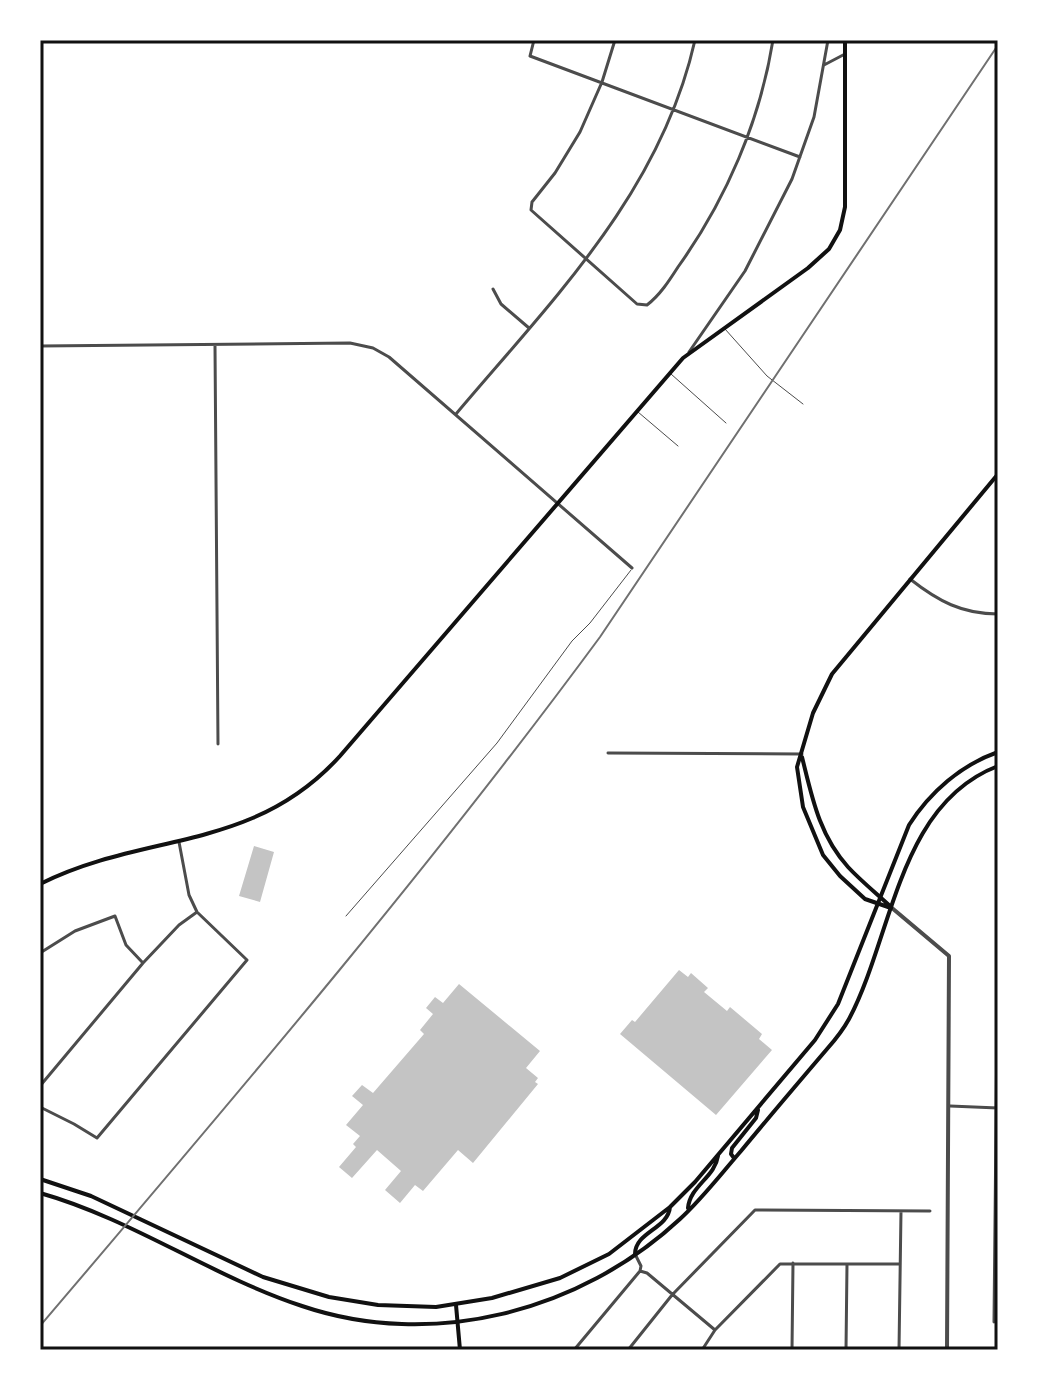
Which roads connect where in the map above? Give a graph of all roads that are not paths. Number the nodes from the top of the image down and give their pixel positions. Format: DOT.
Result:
graph roads {
  1 [pos="534,40"];
  2 [pos="615,40"];
  3 [pos="695,40"];
  4 [pos="773,40"];
  5 [pos="828,40"];
  6 [pos="845,40"];
  7 [pos="845,54"];
  8 [pos="824,65"];
  9 [pos="602,82"];
  10 [pos="675,110"];
  11 [pos="747,136"];
  12 [pos="801,158"];
  13 [pos="587,259"];
  14 [pos="493,289"];
  15 [pos="723,327"];
  16 [pos="529,328"];
  17 [pos="40,346"];
  18 [pos="215,346"];
  19 [pos="687,355"];
  20 [pos="670,373"];
  21 [pos="803,404"];
  22 [pos="637,412"];
  23 [pos="456,414"];
  24 [pos="726,423"];
  25 [pos="678,446"];
  26 [pos="998,474"];
  27 [pos="559,504"];
  28 [pos="632,568"];
  29 [pos="910,579"];
  30 [pos="998,614"];
  31 [pos="218,744"];
  32 [pos="998,752"];
  33 [pos="608,753"];
  34 [pos="802,754"];
  35 [pos="998,766"];
  36 [pos="179,842"];
  37 [pos="40,884"];
  38 [pos="879,896"];
  39 [pos="876,903"];
  40 [pos="892,908"];
  41 [pos="197,912"];
  42 [pos="346,916"];
  43 [pos="998,926"];
  44 [pos="40,953"];
  45 [pos="143,963"];
  46 [pos="997,1040"];
  47 [pos="40,1086"];
  48 [pos="950,1106"];
  49 [pos="40,1107"];
  50 [pos="758,1107"];
  51 [pos="997,1108"];
  52 [pos="718,1155"];
  53 [pos="734,1158"];
  54 [pos="40,1179"];
  55 [pos="997,1180"];
  56 [pos="40,1193"];
  57 [pos="670,1207"];
  58 [pos="688,1211"];
  59 [pos="901,1211"];
  60 [pos="930,1211"];
  61 [pos="635,1254"];
  62 [pos="793,1263"];
  63 [pos="847,1264"];
  64 [pos="900,1264"];
  65 [pos="640,1271"];
  66 [pos="672,1295"];
  67 [pos="996,1295"];
  68 [pos="456,1305"];
  69 [pos="458,1322"];
  70 [pos="994,1322"];
  71 [pos="715,1330"];
  72 [pos="460,1350"];
  73 [pos="574,1350"];
  74 [pos="628,1350"];
  75 [pos="702,1350"];
  76 [pos="792,1350"];
  77 [pos="846,1350"];
  78 [pos="899,1350"];
  79 [pos="947,1350"];
  1 -- 9 [label="street"];
  2 -- 9 [label="street"];
  3 -- 10 [label="street"];
  4 -- 11 [label="street"];
  5 -- 8 [label="street"];
  6 -- 7 [label="main road"];
  7 -- 8 [label="street"];
  7 -- 15 [label="main road"];
  8 -- 12 [label="street"];
  9 -- 10 [label="street"];
  9 -- 13 [label="street"];
  10 -- 11 [label="street"];
  10 -- 13 [label="street"];
  11 -- 12 [label="street"];
  11 -- 13 [label="street"];
  12 -- 19 [label="street"];
  13 -- 16 [label="street"];
  14 -- 16 [label="street"];
  15 -- 19 [label="main road"];
  15 -- 21 [label="lane"];
  16 -- 23 [label="street"];
  17 -- 18 [label="street"];
  18 -- 23 [label="street"];
  18 -- 31 [label="street"];
  19 -- 20 [label="main road"];
  20 -- 22 [label="main road"];
  20 -- 24 [label="lane"];
  22 -- 25 [label="lane"];
  22 -- 27 [label="main road"];
  23 -- 27 [label="street"];
  26 -- 29 [label="main road"];
  27 -- 28 [label="street"];
  27 -- 36 [label="main road"];
  28 -- 42 [label="lane"];
  29 -- 30 [label="street"];
  29 -- 34 [label="main road"];
  32 -- 38 [label="main road"];
  33 -- 34 [label="street"];
  34 -- 38 [label="main road"];
  34 -- 39 [label="main road"];
  35 -- 40 [label="main road"];
  36 -- 37 [label="main road"];
  36 -- 41 [label="street"];
  38 -- 39 [label="main road"];
  38 -- 40 [label="main road"];
  39 -- 40 [label="main road"];
  39 -- 50 [label="main road"];
  40 -- 48 [label="street"];
  40 -- 53 [label="main road"];
  41 -- 45 [label="street"];
  41 -- 49 [label="street"];
  43 -- 46 [label="street"];
  44 -- 45 [label="street"];
  45 -- 47 [label="street"];
  46 -- 51 [label="street"];
  48 -- 51 [label="street"];
  48 -- 79 [label="street"];
  50 -- 52 [label="main road"];
  50 -- 53 [label="main road"];
  51 -- 55 [label="street"];
  52 -- 57 [label="main road"];
  52 -- 58 [label="main road"];
  53 -- 58 [label="main road"];
  54 -- 68 [label="main road"];
  55 -- 67 [label="street"];
  56 -- 69 [label="main road"];
  57 -- 61 [label="main road"];
  57 -- 68 [label="main road"];
  58 -- 61 [label="main road"];
  59 -- 60 [label="street"];
  59 -- 64 [label="street"];
  59 -- 66 [label="street"];
  61 -- 65 [label="street"];
  61 -- 69 [label="main road"];
  62 -- 63 [label="street"];
  62 -- 71 [label="street"];
  62 -- 76 [label="street"];
  63 -- 64 [label="street"];
  63 -- 77 [label="street"];
  64 -- 78 [label="street"];
  65 -- 66 [label="street"];
  65 -- 73 [label="street"];
  66 -- 71 [label="street"];
  66 -- 74 [label="street"];
  67 -- 70 [label="street"];
  68 -- 69 [label="main road"];
  69 -- 72 [label="main road"];
  71 -- 75 [label="street"];
}
